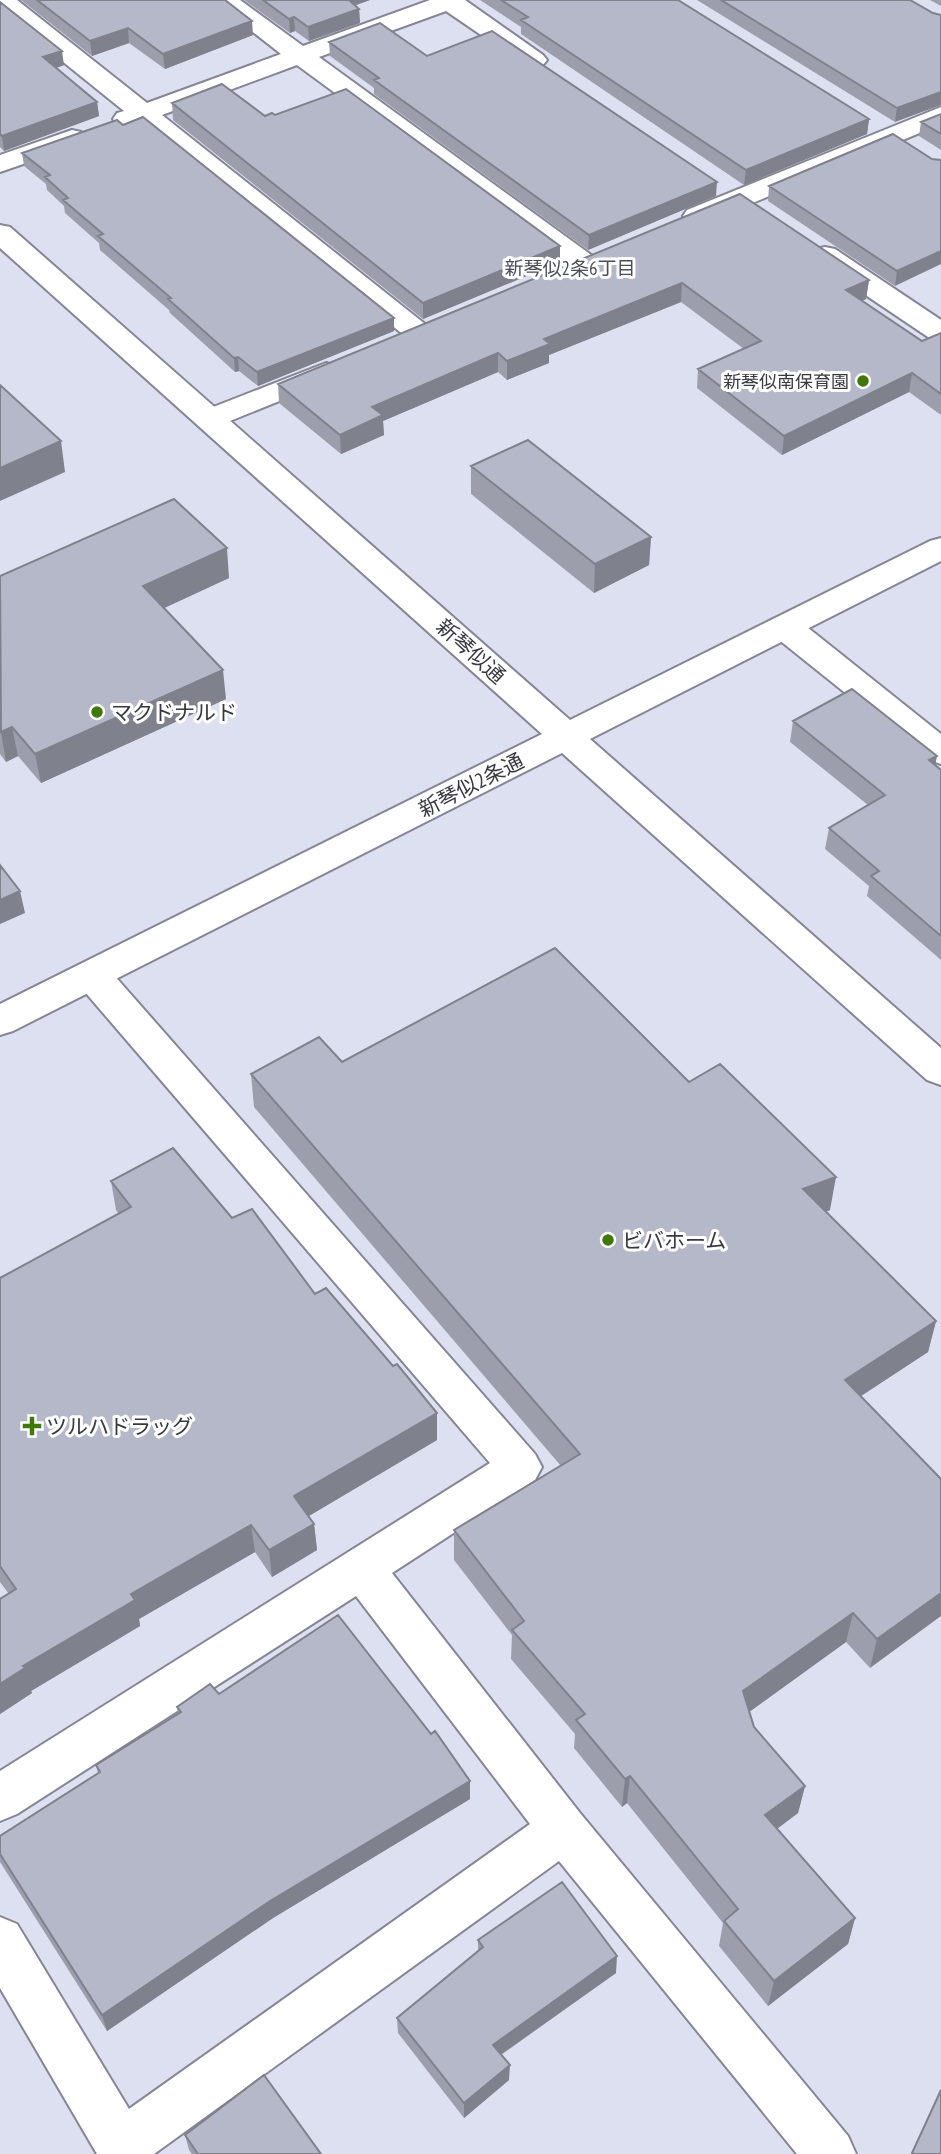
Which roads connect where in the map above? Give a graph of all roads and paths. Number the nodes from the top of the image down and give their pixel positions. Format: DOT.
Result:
graph roads {
  1 [pos="2,0"];
  2 [pos="224,0"];
  3 [pos="449,1"];
  4 [pos="301,55"];
  5 [pos="560,77"];
  6 [pos="144,112"];
  7 [pos="941,114"];
  8 [pos="881,128"];
  9 [pos="922,153"];
  10 [pos="0,164"];
  11 [pos="668,228"];
  12 [pos="0,233"];
  13 [pos="807,243"];
  14 [pos="584,264"];
  15 [pos="420,333"];
  16 [pos="941,333"];
  17 [pos="346,364"];
  18 [pos="209,419"];
  19 [pos="941,548"];
  20 [pos="785,627"];
  21 [pos="567,737"];
  22 [pos="941,752"];
  23 [pos="92,975"];
  24 [pos="0,1021"];
  25 [pos="941,1070"];
  26 [pos="361,1567"];
  27 [pos="0,1798"];
  28 [pos="563,1829"];
  29 [pos="0,1941"];
  30 [pos="123,2150"];
  31 [pos="830,2154"];
  1 -- 6 [label="street"];
  2 -- 4 [label="street"];
  3 -- 4 [label="street"];
  3 -- 5 [label="street"];
  4 -- 6 [label="street"];
  4 -- 14 [label="street"];
  6 -- 10 [label="street"];
  6 -- 15 [label="street"];
  7 -- 8 [label="street"];
  8 -- 9 [label="street"];
  8 -- 11 [label="street"];
  12 -- 18 [label="street, 新琴似通"];
  13 -- 16 [label="street"];
  17 -- 18 [label="street"];
  18 -- 21 [label="street, 新琴似通"];
  19 -- 20 [label="street, 新琴似2条通"];
  20 -- 21 [label="street, 新琴似2条通"];
  20 -- 22 [label="street"];
  21 -- 23 [label="street, 新琴似2条通"];
  21 -- 25 [label="street, 新琴似通"];
  23 -- 24 [label="street, 新琴似2条通"];
  23 -- 26 [label="street"];
  26 -- 27 [label="street"];
  26 -- 28 [label="street"];
  28 -- 30 [label="street"];
  28 -- 31 [label="street"];
  29 -- 30 [label="street"];
}
